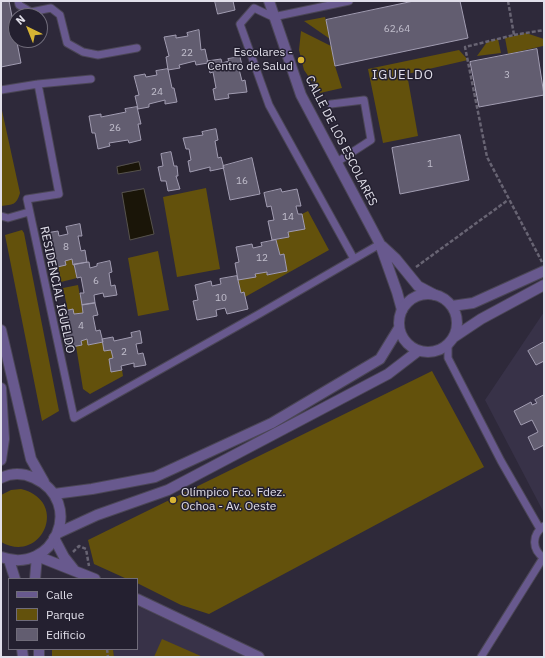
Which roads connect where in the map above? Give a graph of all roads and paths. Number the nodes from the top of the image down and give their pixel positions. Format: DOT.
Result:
graph roads {
  1 [pos="18,1"];
  2 [pos="269,1"];
  3 [pos="349,1"];
  4 [pos="508,1"];
  5 [pos="273,17"];
  6 [pos="544,30"];
  7 [pos="514,36"];
  8 [pos="137,48"];
  9 [pos="91,79"];
  10 [pos="38,84"];
  11 [pos="1,90"];
  12 [pos="331,104"];
  13 [pos="337,162"];
  14 [pos="508,200"];
  15 [pos="30,212"];
  16 [pos="4,217"];
  17 [pos="1,224"];
  18 [pos="380,244"];
  19 [pos="354,259"];
  20 [pos="544,266"];
  21 [pos="544,271"];
  22 [pos="408,273"];
  23 [pos="544,285"];
  24 [pos="436,294"];
  25 [pos="452,306"];
  26 [pos="402,310"];
  27 [pos="399,328"];
  28 [pos="1,330"];
  29 [pos="451,341"];
  30 [pos="418,351"];
  31 [pos="1,388"];
  32 [pos="1,460"];
  33 [pos="1,478"];
  34 [pos="44,482"];
  35 [pos="54,494"];
  36 [pos="542,528"];
  37 [pos="56,536"];
  38 [pos="36,556"];
  39 [pos="5,558"];
  40 [pos="544,558"];
  41 [pos="75,571"];
  42 [pos="15,578"];
  43 [pos="36,578"];
  44 [pos="92,578"];
  45 [pos="138,599"];
  46 [pos="259,657"];
  47 [pos="481,657"];
  1 -- 8 [label="lane"];
  2 -- 5 [label="street, CALLE DE LOS ESCOLARES"];
  3 -- 5 [label="lane"];
  4 -- 7 [label="path"];
  5 -- 13 [label="street, CALLE DE LOS ESCOLARES"];
  5 -- 19 [label="lane"];
  6 -- 7 [label="path"];
  7 -- 14 [label="path"];
  9 -- 10 [label="lane"];
  10 -- 11 [label="lane"];
  10 -- 15 [label="lane, RESIDENCIAL IGUELDO"];
  12 -- 13 [label="lane"];
  13 -- 18 [label="street, CALLE DE LOS ESCOLARES"];
  14 -- 20 [label="path"];
  14 -- 22 [label="path"];
  15 -- 16 [label="lane"];
  15 -- 19 [label="lane, RESIDENCIAL IGUELDO"];
  16 -- 17 [label="lane"];
  18 -- 19 [label="lane"];
  18 -- 22 [label="street, CALLE DE LOS ESCOLARES"];
  18 -- 26 [label="street, CALLE DE LOS ESCOLARES"];
  21 -- 25 [label="street"];
  22 -- 24 [label="street, CALLE DE LOS ESCOLARES"];
  23 -- 29 [label="street"];
  24 -- 25 [label="street"];
  24 -- 26 [label="street"];
  25 -- 29 [label="street"];
  26 -- 27 [label="street"];
  27 -- 30 [label="street"];
  27 -- 35 [label="street"];
  28 -- 34 [label="street"];
  29 -- 30 [label="street"];
  29 -- 36 [label="lane"];
  30 -- 37 [label="street"];
  31 -- 32 [label="street"];
  33 -- 34 [label="street"];
  34 -- 35 [label="street"];
  35 -- 37 [label="street"];
  36 -- 40 [label="lane"];
  37 -- 38 [label="street"];
  37 -- 41 [label="street"];
  38 -- 39 [label="street"];
  38 -- 41 [label="street"];
  38 -- 43 [label="street"];
  39 -- 42 [label="street"];
  40 -- 47 [label="lane"];
  41 -- 44 [label="street"];
  45 -- 46 [label="street"];
}
